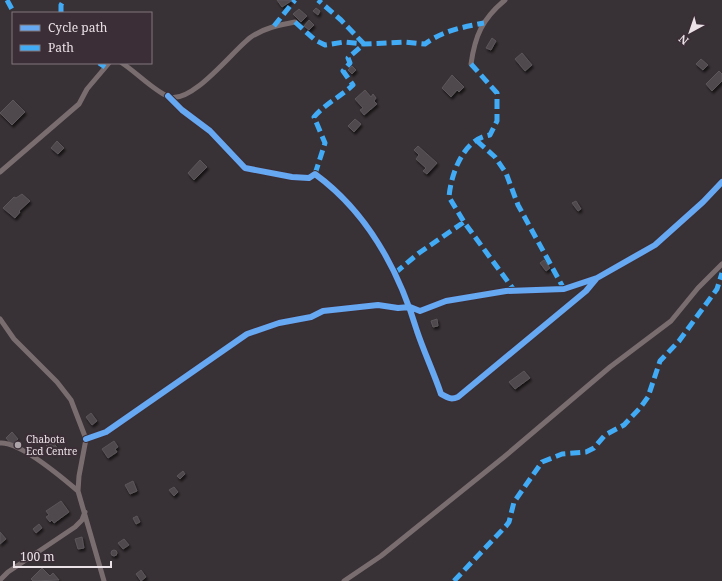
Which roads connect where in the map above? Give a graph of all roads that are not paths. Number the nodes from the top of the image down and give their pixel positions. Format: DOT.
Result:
graph roads {
  1 [pos="505,0"];
  2 [pos="295,22"];
  3 [pos="107,64"];
  4 [pos="123,64"];
  5 [pos="470,64"];
  6 [pos="168,96"];
  7 [pos="0,172"];
  8 [pos="722,182"];
  9 [pos="722,264"];
  10 [pos="598,278"];
  11 [pos="410,307"];
  12 [pos="0,319"];
  13 [pos="86,439"];
  14 [pos="0,443"];
  15 [pos="78,491"];
  16 [pos="85,512"];
  17 [pos="0,580"];
  18 [pos="104,581"];
  19 [pos="344,581"];
  1 -- 5 [label="street"];
  2 -- 6 [label="street"];
  3 -- 7 [label="street"];
  4 -- 6 [label="street"];
  6 -- 11 [label="street"];
  8 -- 10 [label="street"];
  9 -- 19 [label="street"];
  10 -- 11 [label="street"];
  10 -- 11 [label="street"];
  11 -- 13 [label="street"];
  12 -- 13 [label="street"];
  13 -- 15 [label="street"];
  14 -- 15 [label="street"];
  15 -- 16 [label="street"];
  16 -- 17 [label="street"];
  16 -- 18 [label="street"];
}
